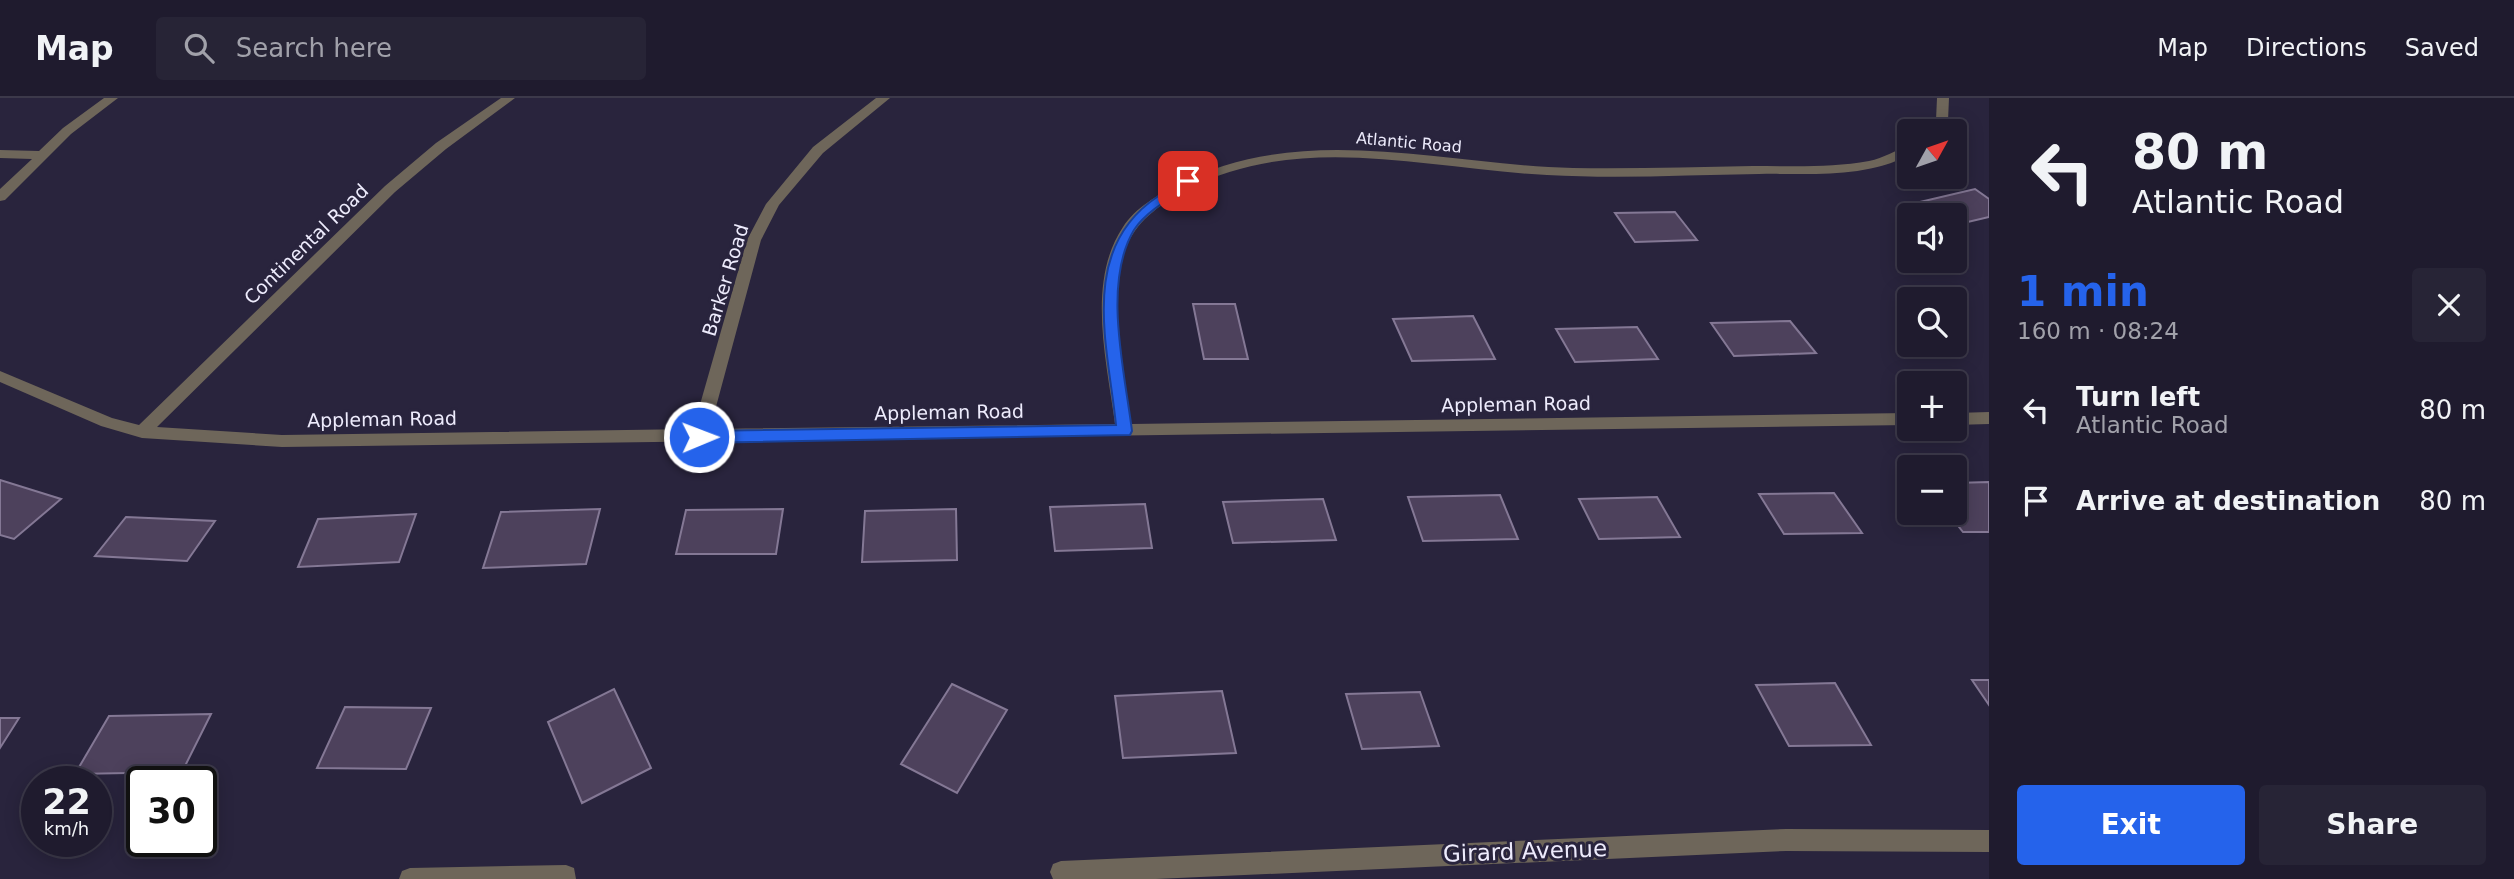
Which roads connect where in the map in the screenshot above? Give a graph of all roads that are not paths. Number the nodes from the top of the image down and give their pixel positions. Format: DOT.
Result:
graph roads {
  1 [pos="112,98"];
  2 [pos="509,98"];
  3 [pos="884,98"];
  4 [pos="1943,98"];
  5 [pos="1942,119"];
  6 [pos="0,154"];
  7 [pos="43,155"];
  8 [pos="1897,156"];
  9 [pos="0,197"];
  10 [pos="0,376"];
  11 [pos="1989,418"];
  12 [pos="1897,419"];
  13 [pos="1967,419"];
  14 [pos="1125,431"];
  15 [pos="142,432"];
  16 [pos="699,437"];
  17 [pos="1989,841"];
  18 [pos="1061,872"];
  19 [pos="566,876"];
  20 [pos="410,879"];
  1 -- 7 [label="street"];
  2 -- 15 [label="street, Continental Road"];
  3 -- 16 [label="street, Barker Road"];
  4 -- 5 [label="street"];
  6 -- 7 [label="street"];
  7 -- 9 [label="street"];
  8 -- 14 [label="street, Atlantic Road"];
  10 -- 15 [label="street, Appleman Road"];
  11 -- 13 [label="street"];
  12 -- 14 [label="street, Appleman Road"];
  14 -- 16 [label="street, Appleman Road"];
  15 -- 16 [label="street, Appleman Road"];
  17 -- 18 [label="street, Girard Avenue"];
  19 -- 20 [label="street"];
}
